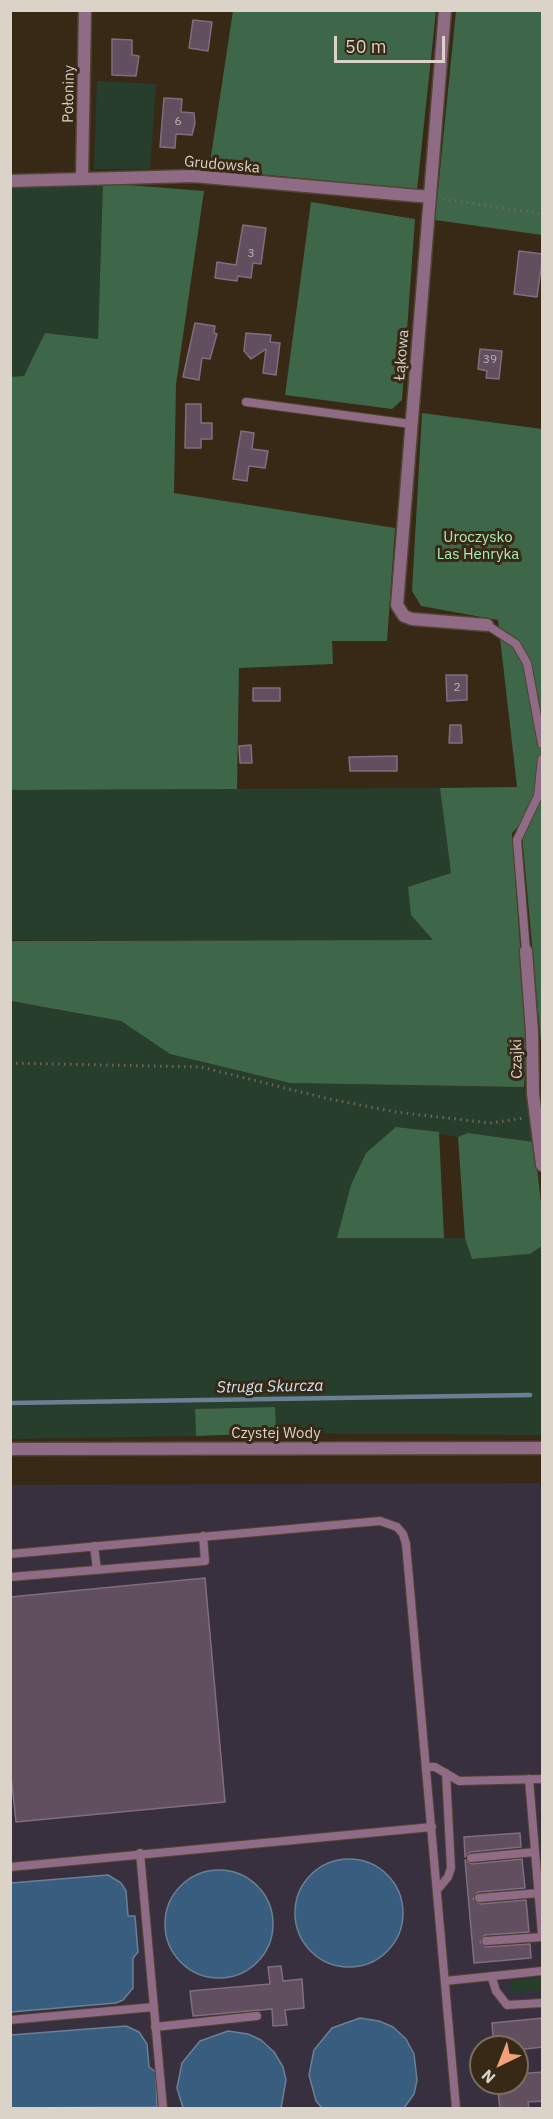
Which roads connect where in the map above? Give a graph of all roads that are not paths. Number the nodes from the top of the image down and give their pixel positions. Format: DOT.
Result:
graph roads {
  1 [pos="85,10"];
  2 [pos="445,10"];
  3 [pos="82,178"];
  4 [pos="10,181"];
  5 [pos="430,197"];
  6 [pos="246,402"];
  7 [pos="411,424"];
  8 [pos="487,625"];
  9 [pos="543,744"];
  10 [pos="543,759"];
  11 [pos="526,951"];
  12 [pos="543,1166"];
  13 [pos="543,1448"];
  14 [pos="10,1449"];
  15 [pos="203,1536"];
  16 [pos="93,1546"];
  17 [pos="10,1554"];
  18 [pos="97,1570"];
  19 [pos="10,1577"];
  20 [pos="426,1767"];
  21 [pos="446,1773"];
  22 [pos="529,1779"];
  23 [pos="543,1779"];
  24 [pos="432,1827"];
  25 [pos="536,1852"];
  26 [pos="140,1853"];
  27 [pos="471,1858"];
  28 [pos="10,1867"];
  29 [pos="438,1889"];
  30 [pos="539,1893"];
  31 [pos="479,1898"];
  32 [pos="543,1936"];
  33 [pos="486,1941"];
  34 [pos="543,1971"];
  35 [pos="492,1978"];
  36 [pos="445,1981"];
  37 [pos="543,2003"];
  38 [pos="154,2007"];
  39 [pos="257,2016"];
  40 [pos="10,2020"];
  41 [pos="155,2026"];
  42 [pos="163,2109"];
  43 [pos="456,2109"];
  1 -- 3 [label="street, Połoniny"];
  2 -- 5 [label="street, Łąkowa"];
  3 -- 4 [label="street, Grudowska"];
  3 -- 5 [label="street, Grudowska"];
  5 -- 7 [label="street, Łąkowa"];
  6 -- 7 [label="lane"];
  7 -- 8 [label="street, Łąkowa"];
  8 -- 9 [label="lane"];
  10 -- 11 [label="lane"];
  11 -- 12 [label="street, Czajki"];
  13 -- 14 [label="street, Czystej Wody"];
  15 -- 16 [label="lane"];
  15 -- 18 [label="lane"];
  15 -- 20 [label="lane"];
  16 -- 17 [label="lane"];
  16 -- 18 [label="lane"];
  18 -- 19 [label="lane"];
  20 -- 21 [label="lane"];
  20 -- 24 [label="lane"];
  21 -- 22 [label="lane"];
  21 -- 29 [label="lane"];
  22 -- 23 [label="lane"];
  22 -- 25 [label="lane"];
  24 -- 26 [label="lane"];
  24 -- 29 [label="lane"];
  25 -- 27 [label="lane"];
  25 -- 30 [label="lane"];
  26 -- 28 [label="lane"];
  26 -- 38 [label="lane"];
  29 -- 36 [label="lane"];
  30 -- 31 [label="lane"];
  30 -- 32 [label="lane"];
  32 -- 33 [label="lane"];
  34 -- 35 [label="lane"];
  35 -- 36 [label="lane"];
  35 -- 37 [label="lane"];
  36 -- 43 [label="lane"];
  38 -- 40 [label="lane"];
  38 -- 41 [label="lane"];
  39 -- 41 [label="lane"];
  41 -- 42 [label="lane"];
}
